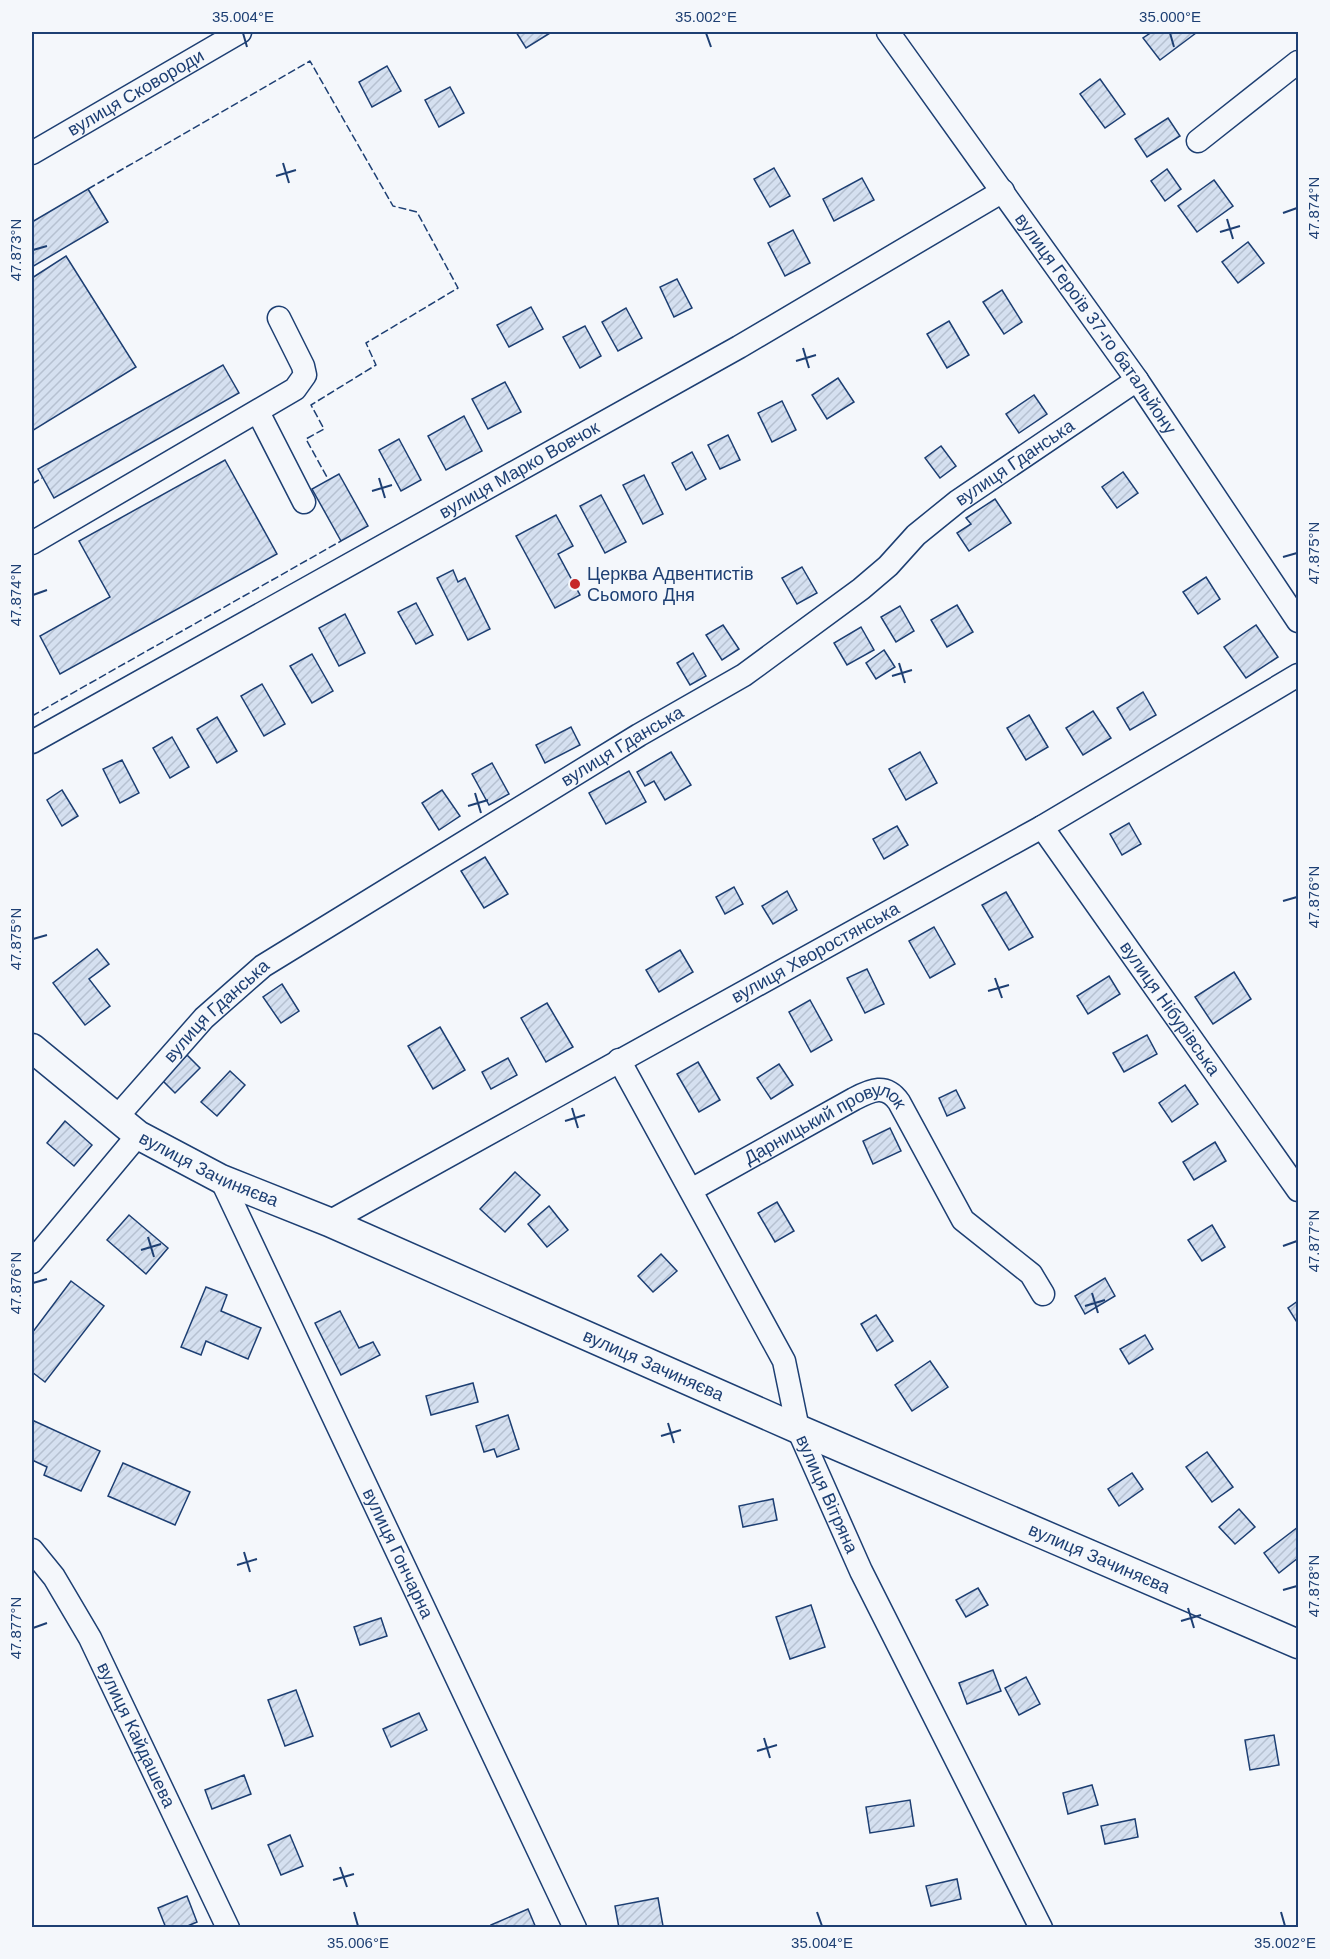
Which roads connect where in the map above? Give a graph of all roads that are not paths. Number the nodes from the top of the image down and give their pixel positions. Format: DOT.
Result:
graph roads {
  1 [pos="240,32"];
  2 [pos="888,32"];
  3 [pos="1299,62"];
  4 [pos="1198,141"];
  5 [pos="32,153"];
  6 [pos="1003,191"];
  7 [pos="279,318"];
  8 [pos="1137,380"];
  9 [pos="258,412"];
  10 [pos="304,502"];
  11 [pos="32,543"];
  12 [pos="1299,621"];
  13 [pos="1299,675"];
  14 [pos="32,742"];
  15 [pos="1042,827"];
  16 [pos="32,1048"];
  17 [pos="619,1060"];
  18 [pos="116,1118"];
  19 [pos="138,1135"];
  20 [pos="221,1179"];
  21 [pos="691,1190"];
  22 [pos="1299,1190"];
  23 [pos="329,1222"];
  24 [pos="32,1262"];
  25 [pos="1043,1294"];
  26 [pos="798,1429"];
  27 [pos="32,1550"];
  28 [pos="1299,1644"];
  29 [pos="228,1928"];
  30 [pos="575,1928"];
  31 [pos="1041,1928"];
  1 -- 5 [label="street, вулиця Сковороди"];
  2 -- 6 [label="street, вулиця Героїв 37-го батальйону"];
  3 -- 4 [label="street"];
  6 -- 8 [label="street, вулиця Героїв 37-го батальйону"];
  6 -- 14 [label="street, вулиця Марко Вовчок"];
  7 -- 9 [label="street"];
  8 -- 12 [label="street, вулиця Героїв 37-го батальйону"];
  8 -- 18 [label="street, вулиця Гданська"];
  9 -- 10 [label="street"];
  9 -- 11 [label="street"];
  13 -- 15 [label="street, вулиця Хворостянська"];
  15 -- 17 [label="street, вулиця Хворостянська"];
  15 -- 22 [label="street, вулиця Нібурівська"];
  16 -- 18 [label="main road, вулиця Зачиняєва"];
  17 -- 21 [label="street, вулиця Вітряна"];
  17 -- 23 [label="street, вулиця Хворостянська"];
  18 -- 19 [label="main road, вулиця Зачиняєва"];
  19 -- 20 [label="main road, вулиця Зачиняєва"];
  19 -- 24 [label="street"];
  20 -- 23 [label="main road, вулиця Зачиняєва"];
  20 -- 30 [label="street, вулиця Гончарна"];
  21 -- 25 [label="street, Дарницький провулок"];
  21 -- 26 [label="street, вулиця Вітряна"];
  23 -- 26 [label="main road, вулиця Зачиняєва"];
  26 -- 28 [label="main road, вулиця Зачиняєва"];
  26 -- 31 [label="street, вулиця Вітряна"];
  27 -- 29 [label="street, вулиця Кайдашева"];
}
